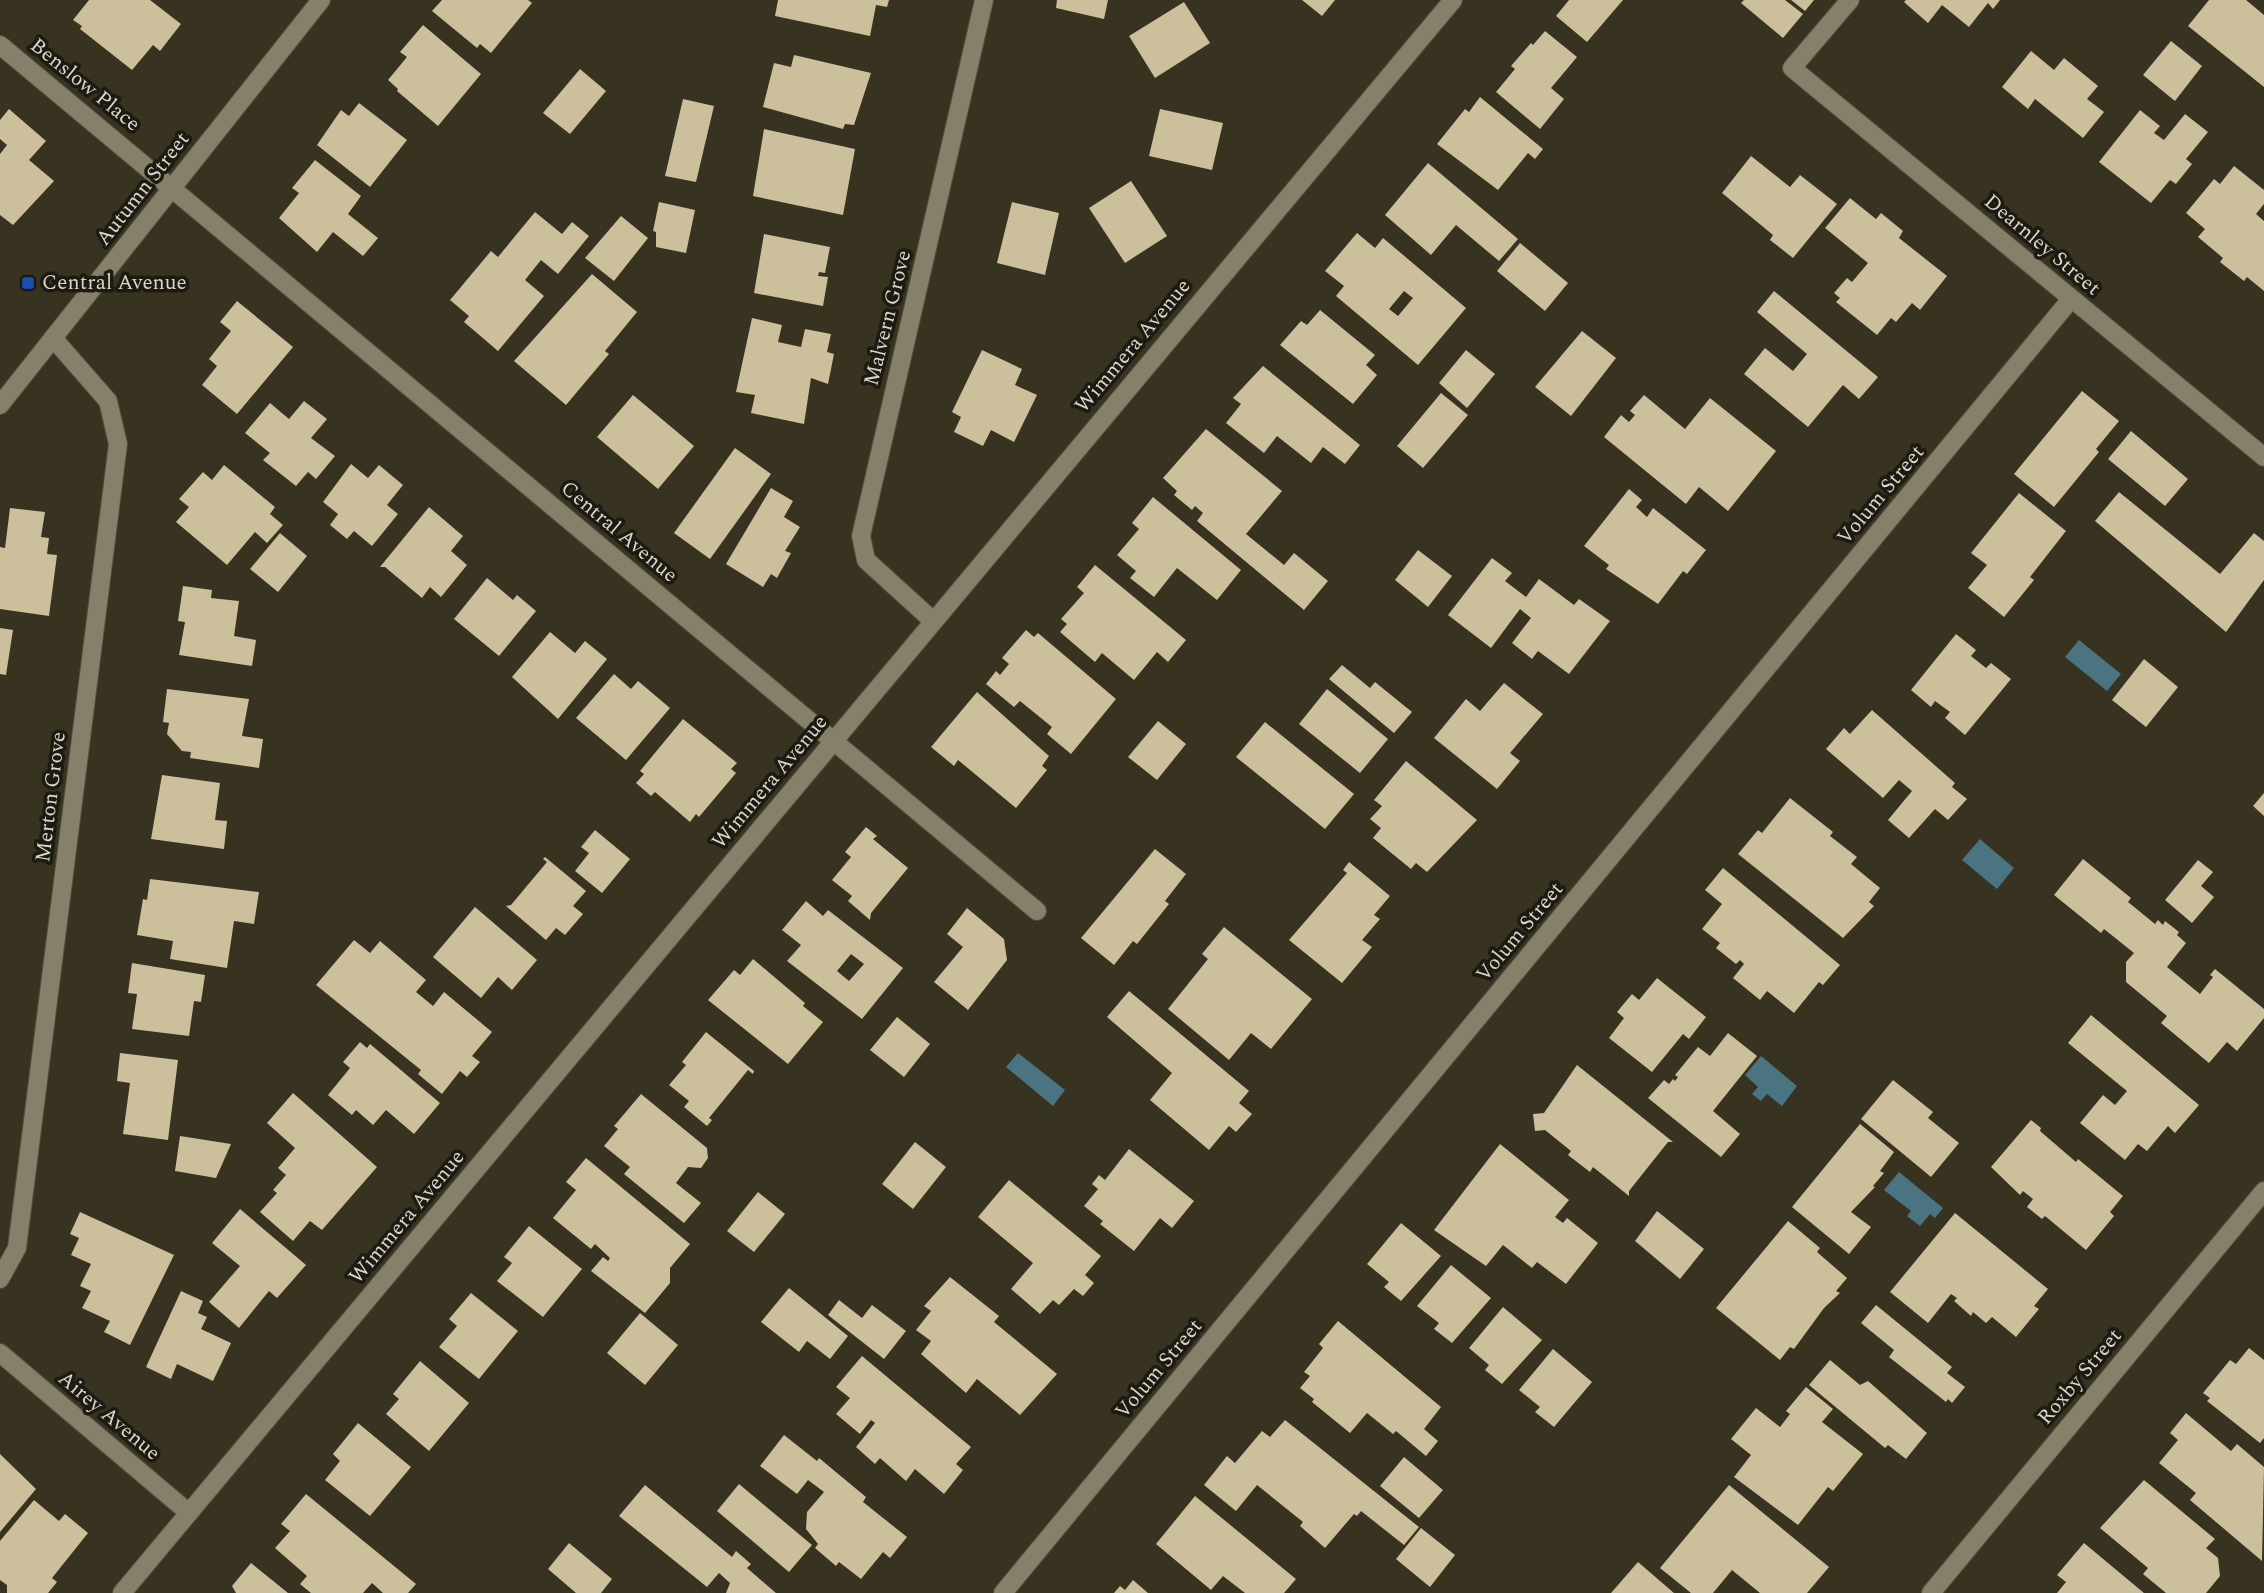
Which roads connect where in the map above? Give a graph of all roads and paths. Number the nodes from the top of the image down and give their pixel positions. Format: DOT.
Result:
graph roads {
  1 [pos="321,0"];
  2 [pos="984,0"];
  3 [pos="1453,0"];
  4 [pos="1850,0"];
  5 [pos="0,45"];
  6 [pos="173,187"];
  7 [pos="2071,299"];
  8 [pos="53,338"];
  9 [pos="0,405"];
  10 [pos="2264,457"];
  11 [pos="932,620"];
  12 [pos="833,742"];
  13 [pos="1037,911"];
  14 [pos="2264,1191"];
  15 [pos="0,1279"];
  16 [pos="0,1353"];
  17 [pos="189,1513"];
  18 [pos="122,1593"];
  19 [pos="1003,1593"];
  20 [pos="1931,1593"];
  1 -- 6 [label="street, Autumn Street"];
  2 -- 11 [label="street, Malvern Grove"];
  3 -- 11 [label="street, Wimmera Avenue"];
  4 -- 7 [label="street, Dearnley Street"];
  5 -- 6 [label="street, Benslow Place"];
  6 -- 8 [label="street, Autumn Street"];
  6 -- 12 [label="street, Central Avenue"];
  7 -- 10 [label="street, Dearnley Street"];
  7 -- 19 [label="street, Volum Street"];
  8 -- 9 [label="street, Autumn Street"];
  8 -- 15 [label="street, Merton Grove"];
  11 -- 12 [label="street, Wimmera Avenue"];
  12 -- 13 [label="street, Central Avenue"];
  12 -- 17 [label="street, Wimmera Avenue"];
  14 -- 20 [label="street, Roxby Street"];
  16 -- 17 [label="street, Airey Avenue"];
  17 -- 18 [label="street, Wimmera Avenue"];
}
